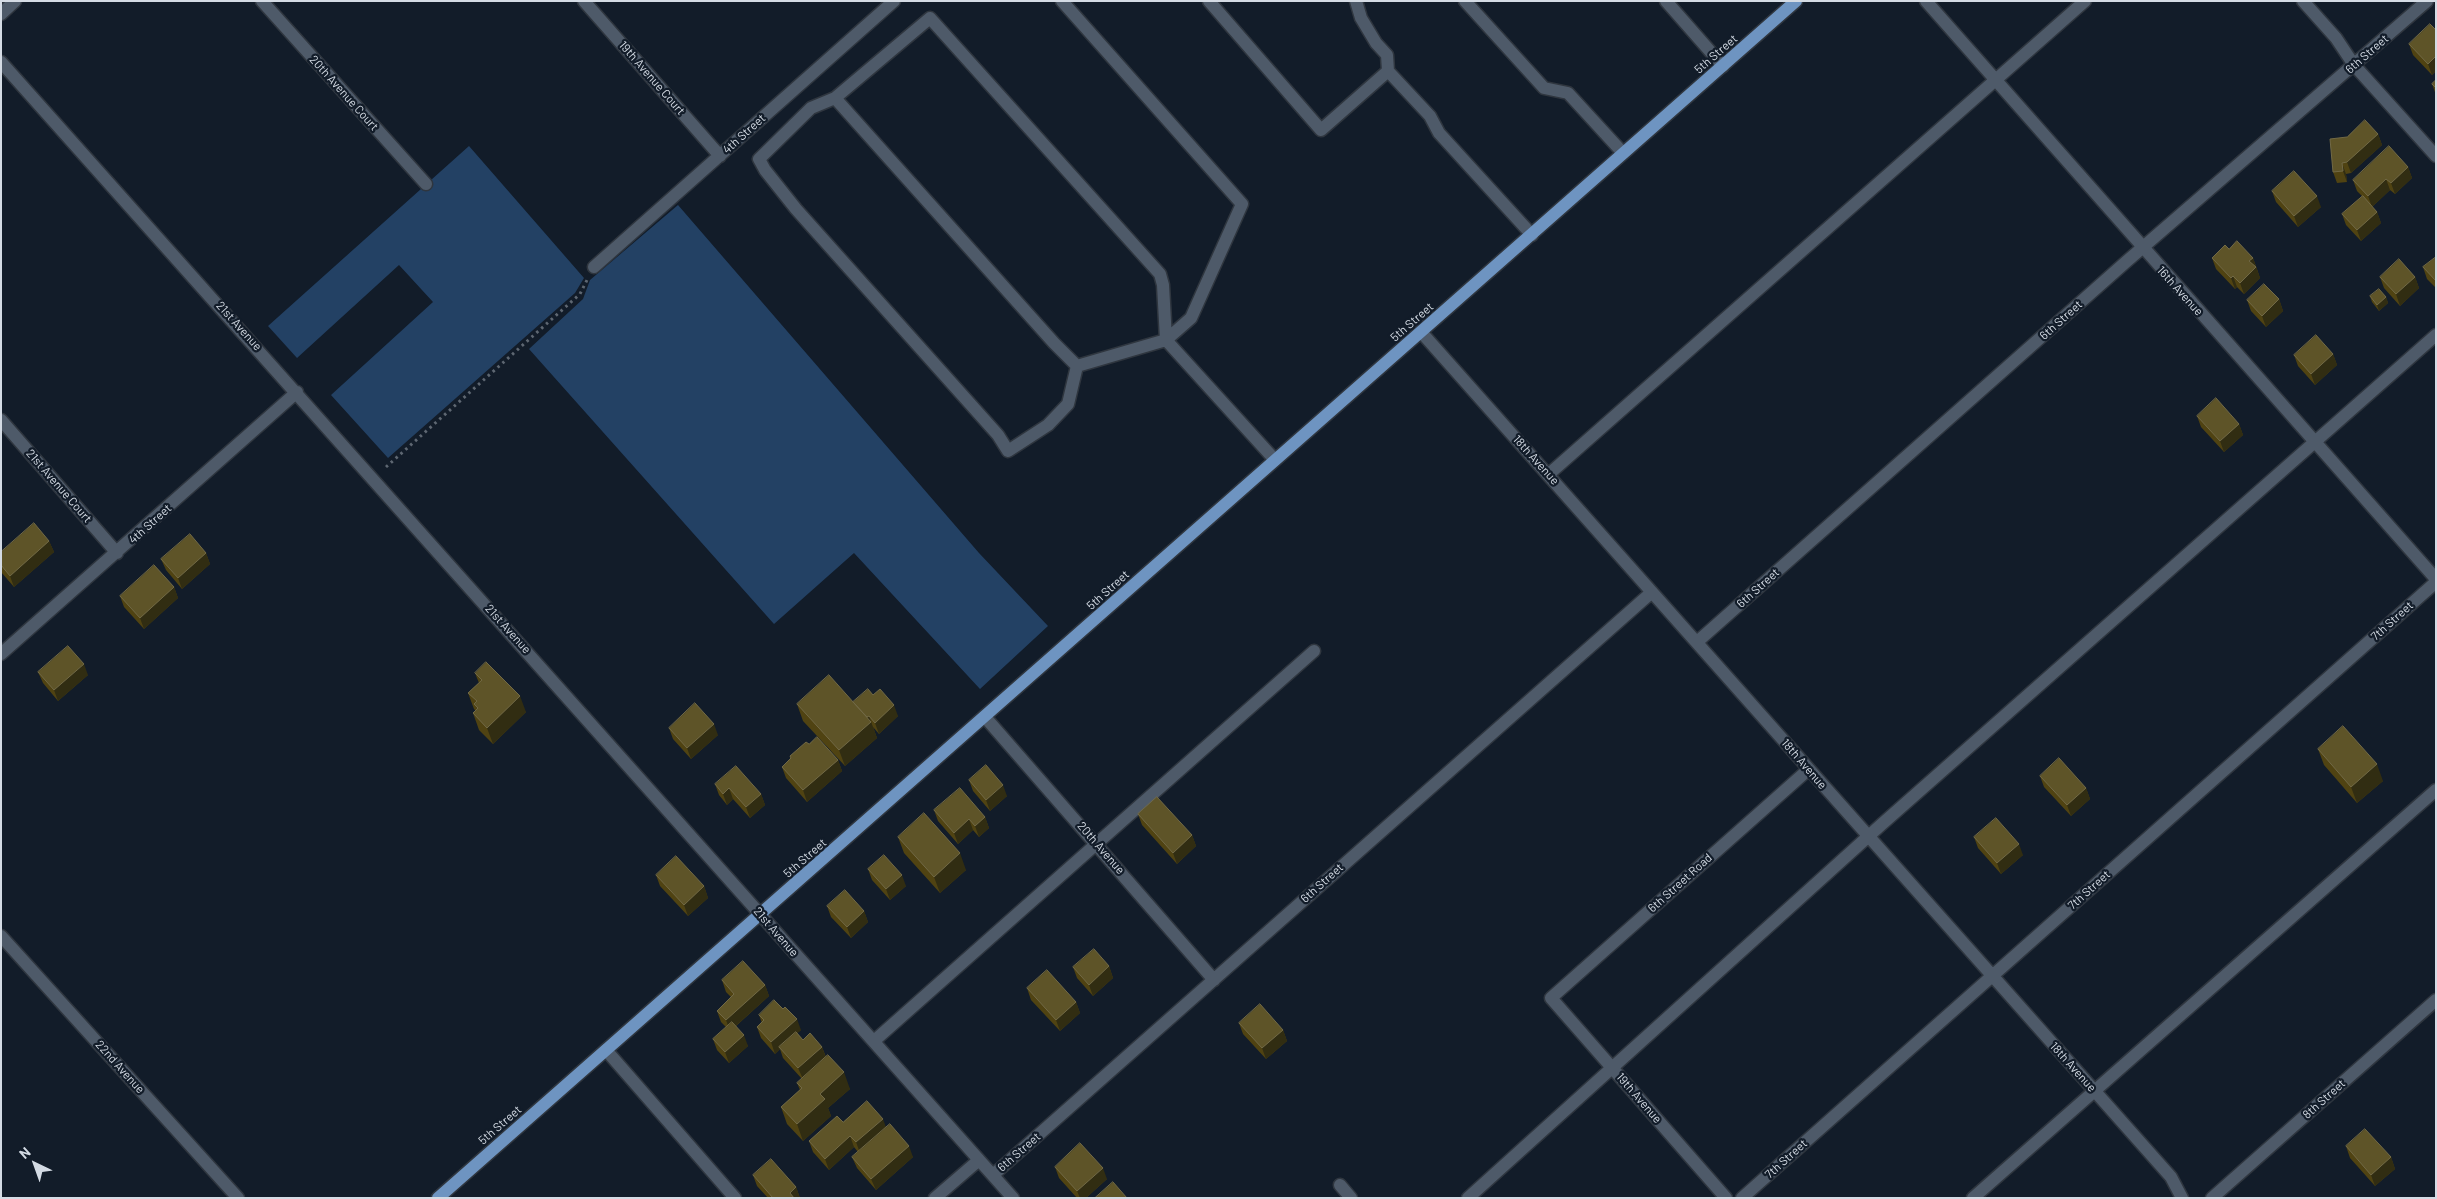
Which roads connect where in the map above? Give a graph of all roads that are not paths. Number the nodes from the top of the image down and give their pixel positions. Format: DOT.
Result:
graph roads {
  1 [pos="15,1"];
  2 [pos="262,1"];
  3 [pos="584,1"];
  4 [pos="874,1"];
  5 [pos="894,1"];
  6 [pos="1062,1"];
  7 [pos="1209,1"];
  8 [pos="1356,1"];
  9 [pos="1465,1"];
  10 [pos="1666,1"];
  11 [pos="1796,1"];
  12 [pos="1926,1"];
  13 [pos="2085,1"];
  14 [pos="2303,1"];
  15 [pos="2427,1"];
  16 [pos="883,11"];
  17 [pos="1,14"];
  18 [pos="1,62"];
  19 [pos="2354,65"];
  20 [pos="1723,66"];
  21 [pos="1388,71"];
  22 [pos="1995,80"];
  23 [pos="835,98"];
  24 [pos="1623,153"];
  25 [pos="720,156"];
  26 [pos="2436,156"];
  27 [pos="426,184"];
  28 [pos="1532,235"];
  29 [pos="2142,248"];
  30 [pos="594,267"];
  31 [pos="1422,332"];
  32 [pos="2436,335"];
  33 [pos="1166,340"];
  34 [pos="1076,366"];
  35 [pos="297,392"];
  36 [pos="1,420"];
  37 [pos="2315,440"];
  38 [pos="1275,460"];
  39 [pos="1548,474"];
  40 [pos="117,552"];
  41 [pos="2436,580"];
  42 [pos="1652,592"];
  43 [pos="1697,642"];
  44 [pos="1314,651"];
  45 [pos="1,654"];
  46 [pos="986,717"];
  47 [pos="1809,769"];
  48 [pos="2436,790"];
  49 [pos="1869,836"];
  50 [pos="1097,844"];
  51 [pos="761,914"];
  52 [pos="1,936"];
  53 [pos="1992,976"];
  54 [pos="1214,980"];
  55 [pos="1552,998"];
  56 [pos="2436,1000"];
  57 [pos="874,1041"];
  58 [pos="606,1050"];
  59 [pos="1613,1068"];
  60 [pos="2095,1091"];
  61 [pos="979,1160"];
  62 [pos="992,1175"];
  63 [pos="1340,1185"];
  64 [pos="238,1198"];
  65 [pos="438,1198"];
  66 [pos="735,1198"];
  67 [pos="935,1198"];
  68 [pos="1013,1198"];
  69 [pos="1351,1198"];
  70 [pos="1468,1198"];
  71 [pos="1726,1198"];
  72 [pos="1742,1198"];
  73 [pos="1973,1198"];
  74 [pos="2182,1198"];
  75 [pos="2212,1198"];
  1 -- 17 [label="street"];
  2 -- 27 [label="street, 20th Avenue Court"];
  3 -- 25 [label="street, 19th Avenue Court"];
  4 -- 16 [label="street"];
  5 -- 16 [label="street, 4th Street"];
  6 -- 33 [label="street"];
  7 -- 21 [label="street"];
  8 -- 21 [label="street"];
  9 -- 24 [label="street"];
  10 -- 20 [label="street"];
  11 -- 20 [label="main road, 5th Street"];
  12 -- 22 [label="street, 16th Avenue"];
  13 -- 22 [label="street"];
  14 -- 19 [label="street"];
  15 -- 19 [label="street, 6th Street"];
  16 -- 25 [label="street, 4th Street"];
  18 -- 35 [label="street, 21st Avenue"];
  19 -- 26 [label="street"];
  19 -- 29 [label="street, 6th Street"];
  20 -- 24 [label="main road, 5th Street"];
  21 -- 28 [label="street"];
  22 -- 29 [label="street, 16th Avenue"];
  22 -- 39 [label="street"];
  23 -- 33 [label="street"];
  23 -- 34 [label="street"];
  23 -- 34 [label="street"];
  24 -- 28 [label="main road, 5th Street"];
  25 -- 30 [label="street, 4th Street"];
  28 -- 31 [label="main road, 5th Street"];
  29 -- 37 [label="street, 16th Avenue"];
  29 -- 43 [label="street, 6th Street"];
  31 -- 38 [label="main road, 5th Street"];
  31 -- 39 [label="street, 18th Avenue"];
  32 -- 37 [label="street"];
  33 -- 34 [label="street"];
  33 -- 38 [label="street"];
  35 -- 40 [label="street, 4th Street"];
  35 -- 51 [label="street, 21st Avenue"];
  36 -- 40 [label="street, 21st Avenue Court"];
  37 -- 41 [label="street, 16th Avenue"];
  37 -- 49 [label="street"];
  38 -- 46 [label="main road, 5th Street"];
  39 -- 42 [label="street, 18th Avenue"];
  40 -- 45 [label="street, 4th Street"];
  41 -- 53 [label="street, 7th Street"];
  42 -- 43 [label="street, 18th Avenue"];
  42 -- 54 [label="street, 6th Street"];
  43 -- 47 [label="street, 18th Avenue"];
  44 -- 50 [label="street"];
  46 -- 50 [label="street, 20th Avenue"];
  46 -- 51 [label="main road, 5th Street"];
  47 -- 49 [label="street, 18th Avenue"];
  47 -- 55 [label="street, 6th Street Road"];
  48 -- 60 [label="street"];
  49 -- 53 [label="street, 18th Avenue"];
  49 -- 59 [label="street"];
  50 -- 54 [label="street, 20th Avenue"];
  50 -- 57 [label="street"];
  51 -- 57 [label="street, 21st Avenue"];
  51 -- 58 [label="main road, 5th Street"];
  52 -- 64 [label="street, 22nd Avenue"];
  53 -- 60 [label="street, 18th Avenue"];
  53 -- 72 [label="street, 7th Street"];
  54 -- 62 [label="street, 6th Street"];
  55 -- 59 [label="street, 19th Avenue"];
  56 -- 75 [label="street, 8th Street"];
  57 -- 61 [label="street, 21st Avenue"];
  58 -- 65 [label="main road, 5th Street"];
  58 -- 66 [label="street"];
  59 -- 70 [label="street"];
  59 -- 71 [label="street, 19th Avenue"];
  60 -- 73 [label="street"];
  60 -- 74 [label="street, 18th Avenue"];
  61 -- 62 [label="street, 21st Avenue"];
  61 -- 67 [label="street, 6th Street"];
  62 -- 68 [label="street, 21st Avenue"];
  63 -- 69 [label="street"];
}
